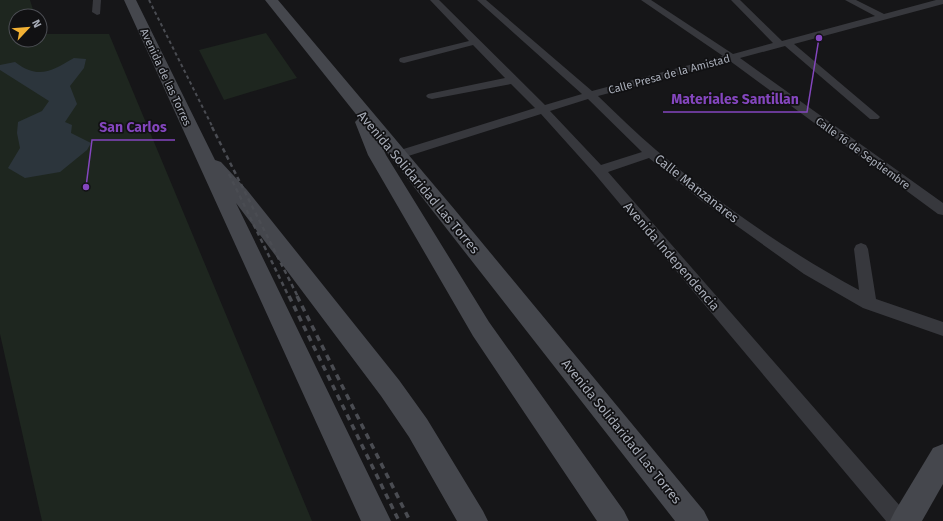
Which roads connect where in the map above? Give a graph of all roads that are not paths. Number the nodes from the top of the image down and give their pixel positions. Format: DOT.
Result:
graph roads {
  1 [pos="97,0"];
  2 [pos="130,0"];
  3 [pos="270,0"];
  4 [pos="434,0"];
  5 [pos="481,0"];
  6 [pos="645,0"];
  7 [pos="735,0"];
  8 [pos="849,0"];
  9 [pos="942,0"];
  10 [pos="98,12"];
  11 [pos="883,17"];
  12 [pos="475,42"];
  13 [pos="783,44"];
  14 [pos="731,57"];
  15 [pos="404,60"];
  16 [pos="513,80"];
  17 [pos="590,95"];
  18 [pos="432,96"];
  19 [pos="357,106"];
  20 [pos="542,109"];
  21 [pos="874,117"];
  22 [pos="651,153"];
  23 [pos="202,154"];
  24 [pos="398,155"];
  25 [pos="599,170"];
  26 [pos="943,210"];
  27 [pos="861,249"];
  28 [pos="868,303"];
  29 [pos="943,329"];
  30 [pos="943,458"];
  31 [pos="376,521"];
  32 [pos="473,521"];
  33 [pos="614,521"];
  34 [pos="694,521"];
  35 [pos="900,521"];
  36 [pos="905,521"];
  1 -- 10 [label="street"];
  2 -- 23 [label="main road, Avenida de las Torres"];
  3 -- 19 [label="main road"];
  4 -- 12 [label="street, Avenida Independencia"];
  5 -- 17 [label="street, Calle Manzanares"];
  6 -- 14 [label="street, Calle 16 de Septiembre"];
  7 -- 13 [label="street"];
  8 -- 11 [label="street"];
  9 -- 11 [label="street, Calle Presa de la Amistad"];
  11 -- 13 [label="street, Calle Presa de la Amistad"];
  12 -- 15 [label="street"];
  12 -- 16 [label="street, Avenida Independencia"];
  13 -- 14 [label="street, Calle Presa de la Amistad"];
  13 -- 21 [label="street"];
  14 -- 17 [label="street, Calle Presa de la Amistad"];
  14 -- 26 [label="street, Calle 16 de Septiembre"];
  16 -- 18 [label="street"];
  16 -- 20 [label="street, Avenida Independencia"];
  17 -- 20 [label="street, Calle Presa de la Amistad"];
  17 -- 22 [label="street, Calle Manzanares"];
  19 -- 24 [label="main road, Avenida Solidaridad Las Torres"];
  19 -- 33 [label="main road, Avenida Solidaridad Las Torres"];
  20 -- 24 [label="street, Calle Presa de la Amistad"];
  20 -- 25 [label="street, Avenida Independencia"];
  22 -- 25 [label="street"];
  22 -- 28 [label="street, Calle Manzanares"];
  23 -- 31 [label="main road"];
  23 -- 32 [label="main road"];
  24 -- 34 [label="main road, Avenida Solidaridad Las Torres"];
  25 -- 35 [label="street, Avenida Independencia"];
  27 -- 28 [label="street"];
  28 -- 29 [label="street, Calle Manzanares"];
  30 -- 36 [label="main road"];
}
